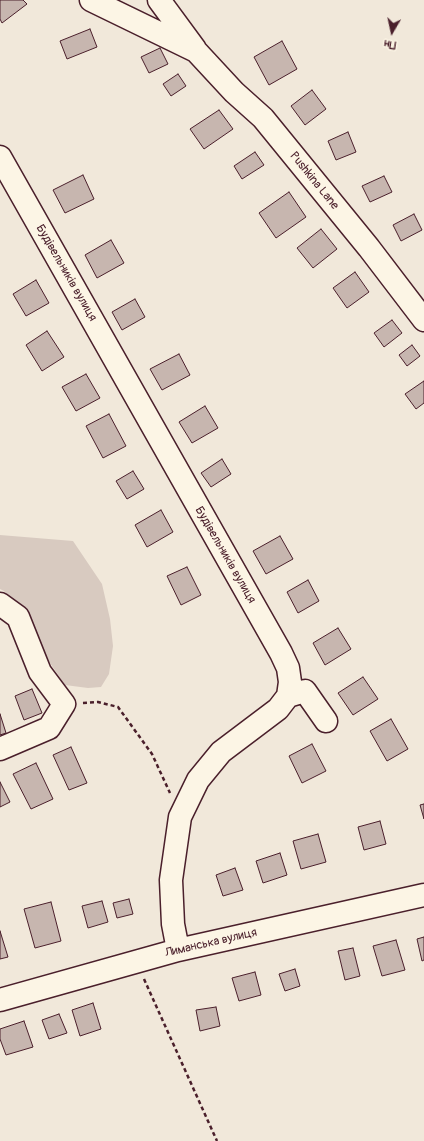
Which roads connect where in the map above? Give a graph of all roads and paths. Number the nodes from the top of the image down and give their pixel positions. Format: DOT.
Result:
graph roads {
  1 [pos="91,0"];
  2 [pos="159,0"];
  3 [pos="196,51"];
  4 [pos="0,157"];
  5 [pos="424,320"];
  6 [pos="0,604"];
  7 [pos="288,696"];
  8 [pos="64,704"];
  9 [pos="326,721"];
  10 [pos="0,749"];
  11 [pos="180,817"];
  12 [pos="424,895"];
  13 [pos="178,950"];
  14 [pos="137,962"];
  15 [pos="0,1000"];
  16 [pos="217,1141"];
  1 -- 3 [label="street, Pushkina Lane"];
  2 -- 3 [label="street, Pushkina Lane"];
  3 -- 5 [label="street, Pushkina Lane"];
  4 -- 7 [label="street, Будівельників вулиця"];
  6 -- 8 [label="street"];
  7 -- 9 [label="street"];
  7 -- 11 [label="street"];
  8 -- 10 [label="street"];
  8 -- 11 [label="path"];
  11 -- 13 [label="street"];
  12 -- 13 [label="street, Лиманська вулиця"];
  13 -- 14 [label="street, Лиманська вулиця"];
  14 -- 15 [label="street, Лиманська вулиця"];
  14 -- 16 [label="path"];
}
